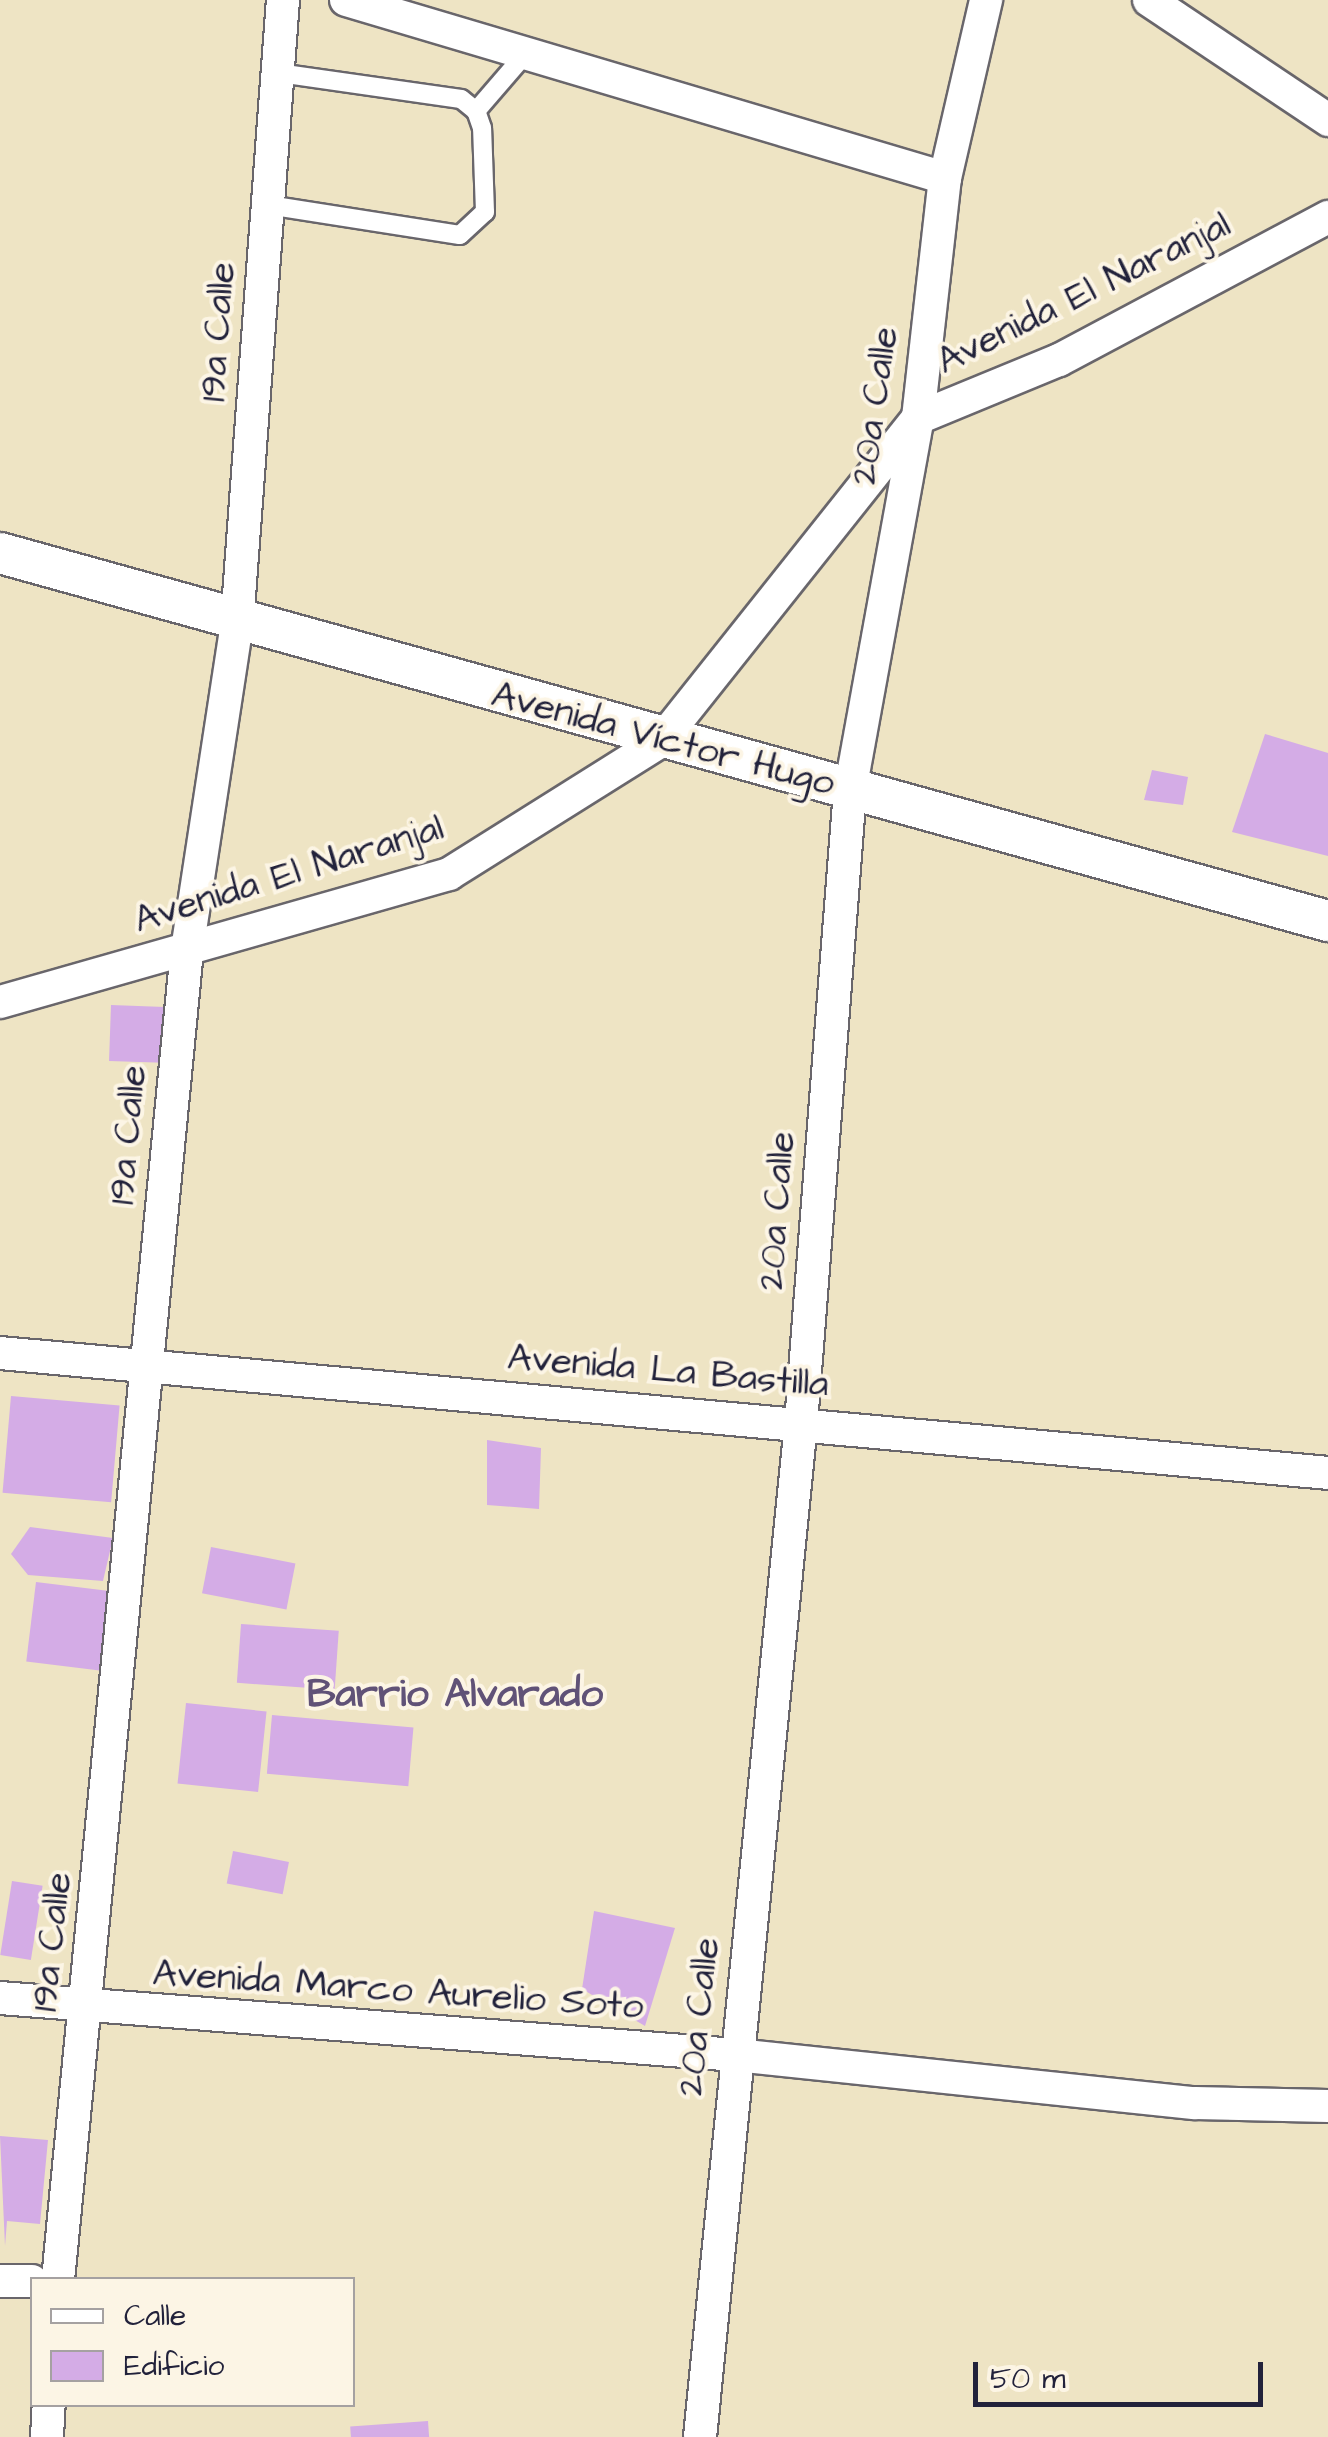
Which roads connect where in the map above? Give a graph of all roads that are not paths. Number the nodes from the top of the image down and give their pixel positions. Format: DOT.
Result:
graph roads {
  1 [pos="284,0"];
  2 [pos="346,0"];
  3 [pos="986,0"];
  4 [pos="1149,0"];
  5 [pos="526,54"];
  6 [pos="278,73"];
  7 [pos="476,111"];
  8 [pos="1328,120"];
  9 [pos="945,178"];
  10 [pos="268,206"];
  11 [pos="1328,217"];
  12 [pos="918,418"];
  13 [pos="0,553"];
  14 [pos="237,623"];
  15 [pos="662,742"];
  16 [pos="850,791"];
  17 [pos="1328,922"];
  18 [pos="187,950"];
  19 [pos="0,1002"];
  20 [pos="0,1353"];
  21 [pos="148,1368"];
  22 [pos="802,1423"];
  23 [pos="1328,1473"];
  24 [pos="0,1998"];
  25 [pos="87,2009"];
  26 [pos="736,2056"];
  27 [pos="1328,2106"];
  28 [pos="58,2277"];
  29 [pos="0,2281"];
  30 [pos="30,2281"];
  31 [pos="49,2407"];
  32 [pos="47,2437"];
  33 [pos="700,2437"];
  1 -- 6 [label="street, 19a Calle"];
  2 -- 5 [label="street"];
  3 -- 9 [label="street, 20a Calle"];
  4 -- 8 [label="street"];
  5 -- 7 [label="lane"];
  5 -- 9 [label="street"];
  6 -- 7 [label="lane"];
  6 -- 10 [label="street, 19a Calle"];
  7 -- 10 [label="lane"];
  9 -- 12 [label="street, 20a Calle"];
  10 -- 14 [label="street, 19a Calle"];
  11 -- 12 [label="street, Avenida El Naranjal"];
  12 -- 15 [label="street, Avenida El Naranjal"];
  12 -- 16 [label="street, 20a Calle"];
  13 -- 14 [label="street, Avenida Víctor Hugo"];
  14 -- 15 [label="street, Avenida Víctor Hugo"];
  14 -- 18 [label="street, 19a Calle"];
  15 -- 16 [label="street, Avenida Víctor Hugo"];
  15 -- 18 [label="street, Avenida El Naranjal"];
  16 -- 17 [label="street, Avenida Víctor Hugo"];
  16 -- 22 [label="street, 20a Calle"];
  18 -- 19 [label="street, Avenida El Naranjal"];
  18 -- 21 [label="street, 19a Calle"];
  20 -- 21 [label="street, Avenida La Bastilla"];
  21 -- 22 [label="street, Avenida La Bastilla"];
  21 -- 25 [label="street, 19a Calle"];
  22 -- 23 [label="street, Avenida La Bastilla"];
  22 -- 26 [label="street, 20a Calle"];
  24 -- 25 [label="street, Avenida Marco Aurelio Soto"];
  25 -- 26 [label="street, Avenida Marco Aurelio Soto"];
  25 -- 28 [label="street, 19a Calle"];
  26 -- 27 [label="street, Avenida Marco Aurelio Soto"];
  26 -- 33 [label="street, 20a Calle"];
  29 -- 30 [label="street"];
  31 -- 32 [label="street"];
}
